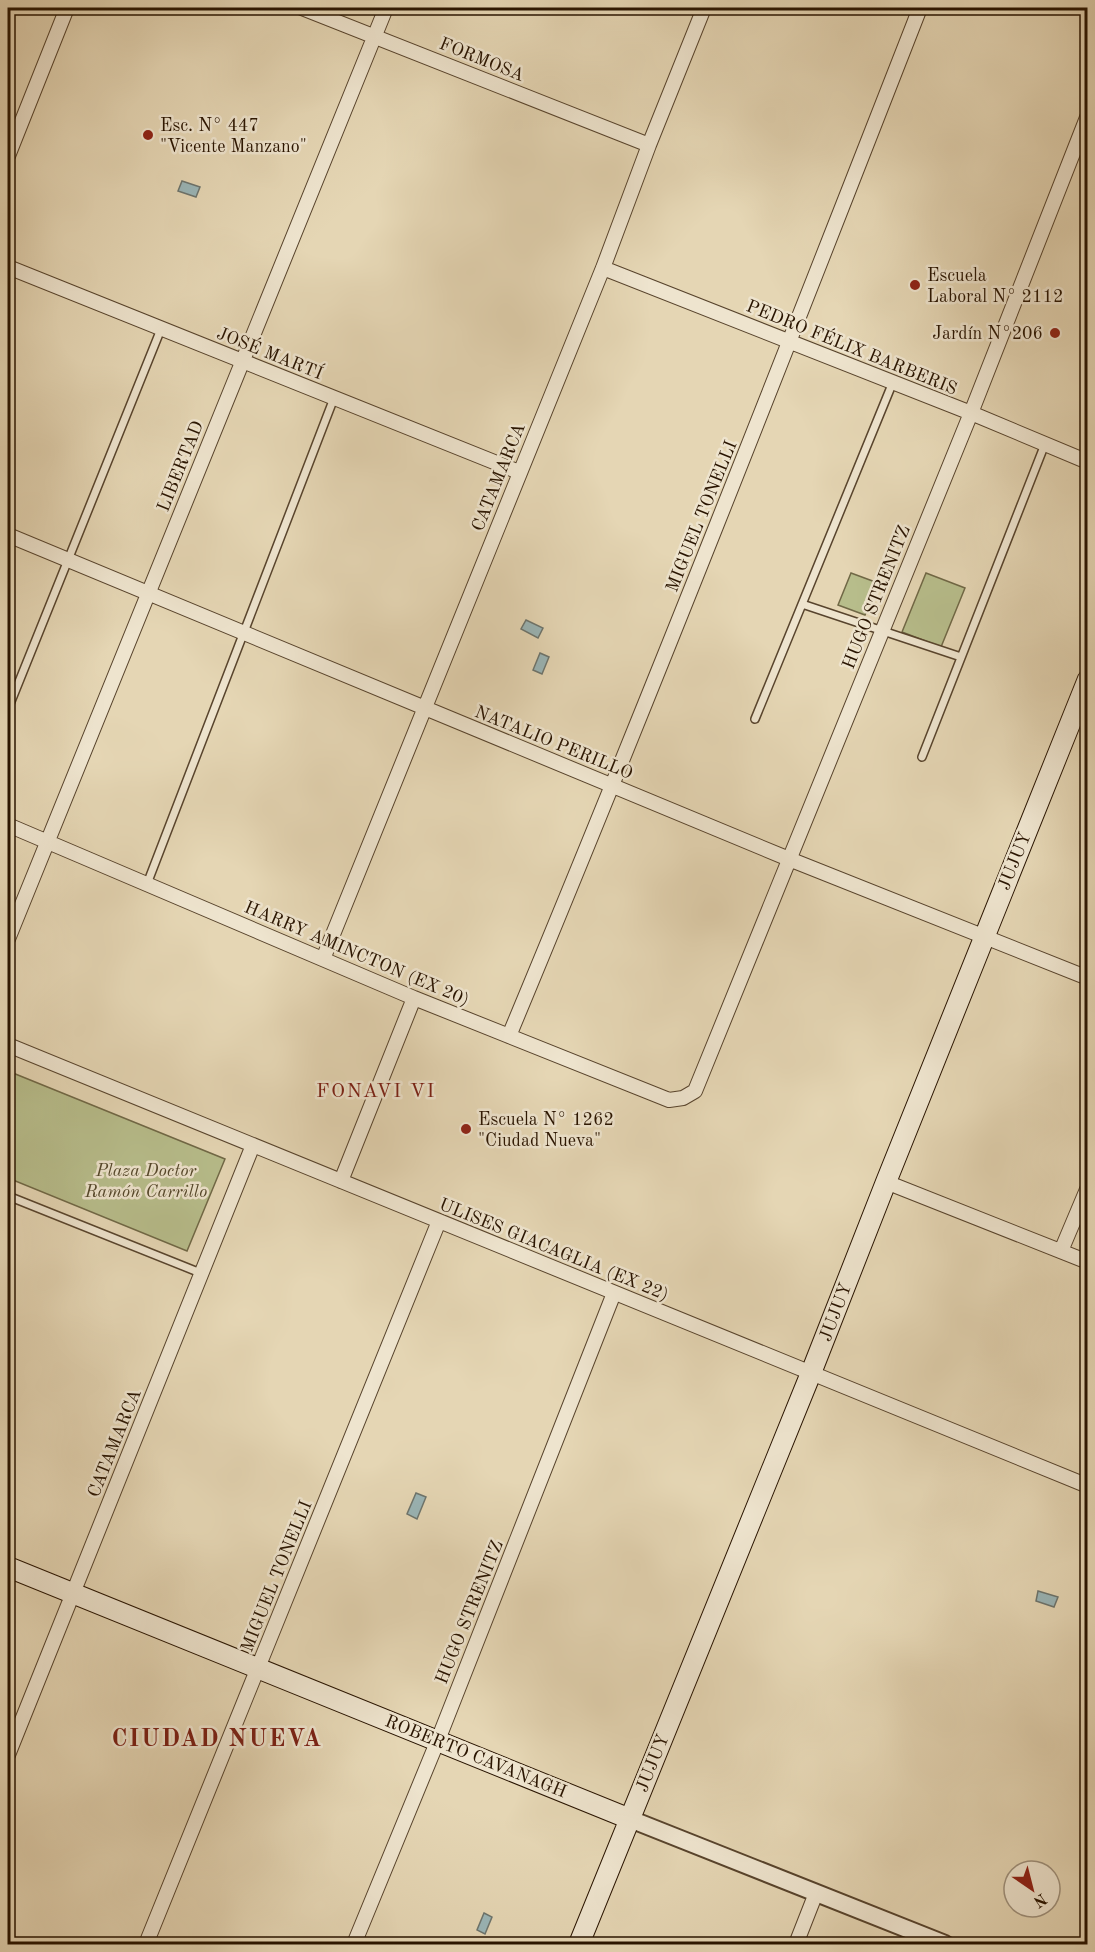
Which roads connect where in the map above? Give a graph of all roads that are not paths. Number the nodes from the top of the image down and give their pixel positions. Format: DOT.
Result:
graph roads {
  1 [pos="68,8"];
  2 [pos="302,8"];
  3 [pos="386,8"];
  4 [pos="704,8"];
  5 [pos="920,8"];
  6 [pos="375,36"];
  7 [pos="1088,115"];
  8 [pos="649,145"];
  9 [pos="8,156"];
  10 [pos="8,267"];
  11 [pos="603,268"];
  12 [pos="161,329"];
  13 [pos="790,342"];
  14 [pos="243,362"];
  15 [pos="893,382"];
  16 [pos="334,398"];
  17 [pos="970,413"];
  18 [pos="1045,444"];
  19 [pos="1088,462"];
  20 [pos="519,472"];
  21 [pos="8,536"];
  22 [pos="68,560"];
  23 [pos="147,594"];
  24 [pos="802,604"];
  25 [pos="882,632"];
  26 [pos="244,633"];
  27 [pos="961,657"];
  28 [pos="1088,679"];
  29 [pos="8,709"];
  30 [pos="426,709"];
  31 [pos="754,719"];
  32 [pos="922,757"];
  33 [pos="613,786"];
  34 [pos="8,825"];
  35 [pos="48,841"];
  36 [pos="789,859"];
  37 [pos="147,884"];
  38 [pos="983,936"];
  39 [pos="8,939"];
  40 [pos="323,959"];
  41 [pos="1088,978"];
  42 [pos="414,998"];
  43 [pos="509,1036"];
  44 [pos="8,1045"];
  45 [pos="694,1091"];
  46 [pos="253,1145"];
  47 [pos="340,1181"];
  48 [pos="886,1182"];
  49 [pos="1088,1187"];
  50 [pos="8,1196"];
  51 [pos="439,1221"];
  52 [pos="1061,1251"];
  53 [pos="1088,1262"];
  54 [pos="202,1274"];
  55 [pos="614,1293"];
  56 [pos="812,1373"];
  57 [pos="1088,1486"];
  58 [pos="8,1567"];
  59 [pos="73,1593"];
  60 [pos="258,1668"];
  61 [pos="438,1740"];
  62 [pos="8,1755"];
  63 [pos="630,1819"];
  64 [pos="816,1893"];
  65 [pos="146,1944"];
  66 [pos="354,1944"];
  67 [pos="579,1944"];
  68 [pos="796,1944"];
  69 [pos="945,1944"];
  1 -- 9 [label="street"];
  2 -- 6 [label="street, FORMOSA"];
  3 -- 6 [label="street, LIBERTAD"];
  4 -- 8 [label="street, CATAMARCA"];
  5 -- 13 [label="street, MIGUEL TONELLI"];
  6 -- 8 [label="street, FORMOSA"];
  6 -- 14 [label="street, LIBERTAD"];
  7 -- 17 [label="street, HUGO STRENITZ"];
  8 -- 11 [label="street, CATAMARCA"];
  10 -- 12 [label="street, JOSÉ MARTÍ"];
  11 -- 13 [label="street, PEDRO FÉLIX BARBERIS"];
  11 -- 20 [label="street, CATAMARCA"];
  12 -- 14 [label="street, JOSÉ MARTÍ"];
  12 -- 22 [label="lane"];
  13 -- 15 [label="street, PEDRO FÉLIX BARBERIS"];
  13 -- 33 [label="street, MIGUEL TONELLI"];
  14 -- 16 [label="street, JOSÉ MARTÍ"];
  14 -- 23 [label="street, LIBERTAD"];
  15 -- 17 [label="street, PEDRO FÉLIX BARBERIS"];
  15 -- 24 [label="lane"];
  16 -- 20 [label="street, JOSÉ MARTÍ"];
  16 -- 26 [label="lane"];
  17 -- 18 [label="street, PEDRO FÉLIX BARBERIS"];
  17 -- 25 [label="street, HUGO STRENITZ"];
  18 -- 19 [label="street, PEDRO FÉLIX BARBERIS"];
  18 -- 27 [label="lane"];
  20 -- 30 [label="street, CATAMARCA"];
  21 -- 22 [label="street, NATALIO PERILLO"];
  22 -- 23 [label="street, NATALIO PERILLO"];
  22 -- 29 [label="lane"];
  23 -- 26 [label="street, NATALIO PERILLO"];
  23 -- 35 [label="street, LIBERTAD"];
  24 -- 25 [label="lane"];
  24 -- 31 [label="lane"];
  25 -- 27 [label="lane"];
  25 -- 36 [label="street, HUGO STRENITZ"];
  26 -- 30 [label="street, NATALIO PERILLO"];
  26 -- 37 [label="lane"];
  27 -- 32 [label="lane"];
  28 -- 38 [label="main road, JUJUY"];
  30 -- 33 [label="street, NATALIO PERILLO"];
  30 -- 40 [label="street, CATAMARCA"];
  33 -- 36 [label="street, NATALIO PERILLO"];
  33 -- 43 [label="street, MIGUEL TONELLI"];
  34 -- 35 [label="street, HARRY AMINCTON (EX 20)"];
  35 -- 37 [label="street, HARRY AMINCTON (EX 20)"];
  35 -- 39 [label="street, LIBERTAD"];
  36 -- 38 [label="street, NATALIO PERILLO"];
  36 -- 45 [label="street, HUGO STRENITZ"];
  37 -- 40 [label="street, HARRY AMINCTON (EX 20)"];
  38 -- 41 [label="street, NATALIO PERILLO"];
  38 -- 48 [label="main road, JUJUY"];
  40 -- 42 [label="street, HARRY AMINCTON (EX 20)"];
  42 -- 43 [label="street, HARRY AMINCTON (EX 20)"];
  42 -- 47 [label="street"];
  43 -- 45 [label="street, HARRY AMINCTON (EX 20)"];
  44 -- 46 [label="street, ULISES GIACAGLIA (EX 22)"];
  46 -- 47 [label="street, ULISES GIACAGLIA (EX 22)"];
  46 -- 54 [label="street, CATAMARCA"];
  47 -- 51 [label="street, ULISES GIACAGLIA (EX 22)"];
  48 -- 52 [label="street"];
  48 -- 56 [label="main road, JUJUY"];
  49 -- 52 [label="street"];
  50 -- 54 [label="lane"];
  51 -- 55 [label="street, ULISES GIACAGLIA (EX 22)"];
  51 -- 60 [label="street, MIGUEL TONELLI"];
  52 -- 53 [label="street"];
  54 -- 59 [label="street, CATAMARCA"];
  55 -- 56 [label="street, ULISES GIACAGLIA (EX 22)"];
  55 -- 61 [label="street, HUGO STRENITZ"];
  56 -- 57 [label="street, ULISES GIACAGLIA (EX 22)"];
  56 -- 63 [label="main road, JUJUY"];
  58 -- 59 [label="main road, ROBERTO CAVANAGH"];
  59 -- 60 [label="main road, ROBERTO CAVANAGH"];
  59 -- 62 [label="street, CATAMARCA"];
  60 -- 61 [label="main road, ROBERTO CAVANAGH"];
  60 -- 65 [label="street, MIGUEL TONELLI"];
  61 -- 63 [label="main road, ROBERTO CAVANAGH"];
  61 -- 66 [label="street, HUGO STRENITZ"];
  63 -- 64 [label="street, ROBERTO CAVANAGH"];
  63 -- 67 [label="main road, JUJUY"];
  64 -- 68 [label="street"];
  64 -- 69 [label="street, ROBERTO CAVANAGH"];
}
